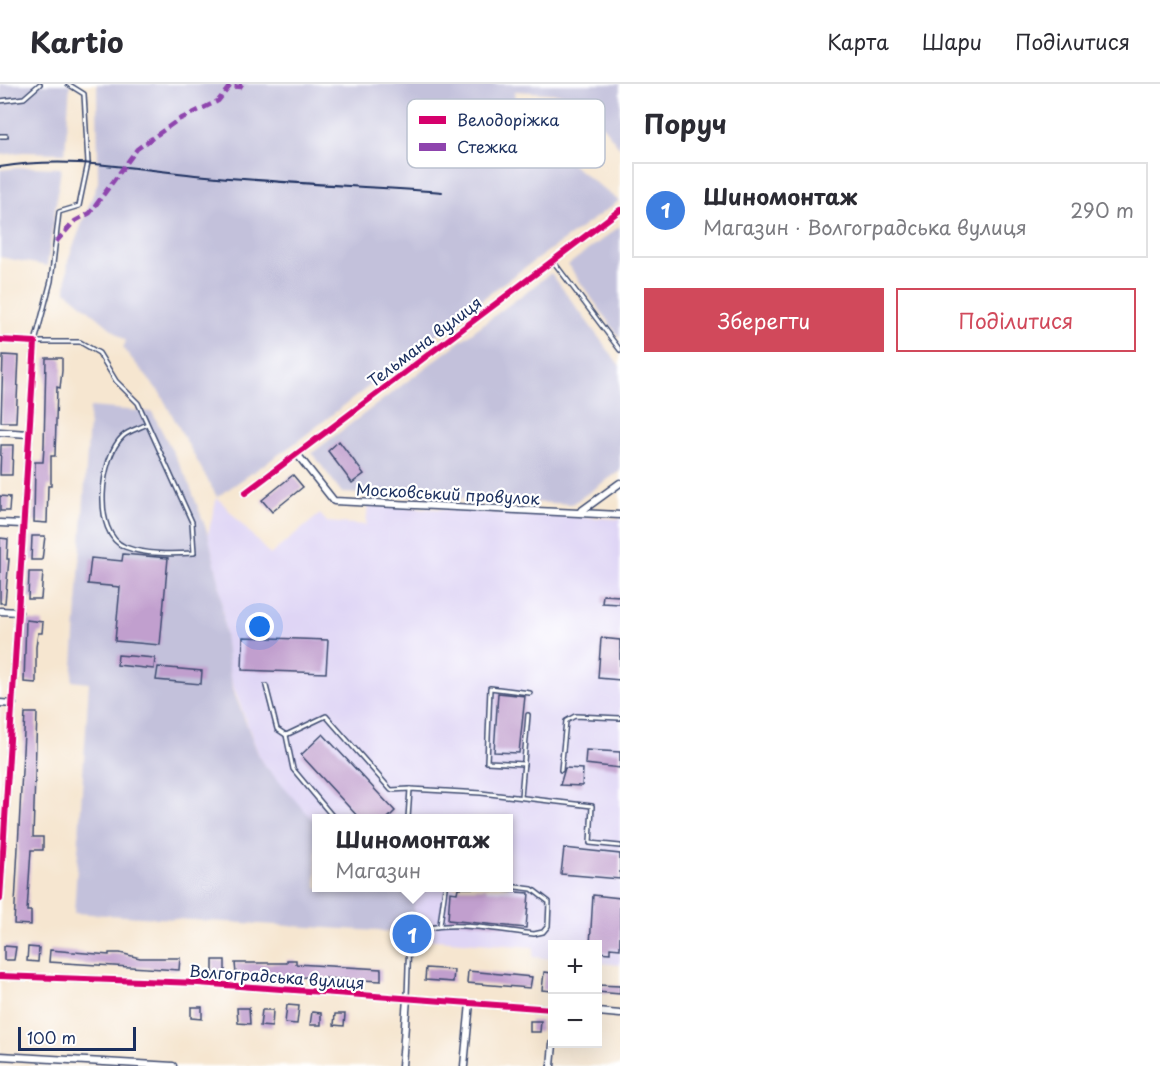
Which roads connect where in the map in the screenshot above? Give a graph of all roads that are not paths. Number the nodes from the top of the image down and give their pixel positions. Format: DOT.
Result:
graph roads {
  1 [pos="40,84"];
  2 [pos="68,84"];
  3 [pos="0,101"];
  4 [pos="0,136"];
  5 [pos="6,136"];
  6 [pos="620,210"];
  7 [pos="553,261"];
  8 [pos="0,340"];
  9 [pos="35,342"];
  10 [pos="620,350"];
  11 [pos="147,424"];
  12 [pos="0,432"];
  13 [pos="28,434"];
  14 [pos="297,454"];
  15 [pos="620,483"];
  16 [pos="245,493"];
  17 [pos="580,513"];
  18 [pos="620,515"];
  19 [pos="0,523"];
  20 [pos="23,524"];
  21 [pos="0,611"];
  22 [pos="19,612"];
  23 [pos="266,686"];
  24 [pos="530,693"];
  25 [pos="0,703"];
  26 [pos="13,704"];
  27 [pos="528,715"];
  28 [pos="620,718"];
  29 [pos="286,735"];
  30 [pos="524,764"];
  31 [pos="561,770"];
  32 [pos="410,789"];
  33 [pos="4,791"];
  34 [pos="521,797"];
  35 [pos="330,814"];
  36 [pos="408,814"];
  37 [pos="620,846"];
  38 [pos="1,880"];
  39 [pos="513,887"];
  40 [pos="444,892"];
  41 [pos="0,898"];
  42 [pos="440,926"];
  43 [pos="0,976"];
  44 [pos="407,998"];
  45 [pos="470,1003"];
  46 [pos="548,1009"];
  47 [pos="602,1012"];
  48 [pos="620,1014"];
  49 [pos="553,1048"];
  50 [pos="0,1056"];
  51 [pos="173,1066"];
  52 [pos="402,1066"];
  53 [pos="464,1066"];
  54 [pos="551,1066"];
  1 -- 3 [label="lane"];
  2 -- 9 [label="lane"];
  4 -- 5 [label="lane"];
  6 -- 7 [label="street, Тельмана вулиця"];
  7 -- 10 [label="lane"];
  7 -- 14 [label="street, Тельмана вулиця"];
  8 -- 9 [label="street"];
  9 -- 11 [label="lane"];
  9 -- 13 [label="street"];
  11 -- 11 [label="lane"];
  12 -- 13 [label="street"];
  13 -- 20 [label="street"];
  14 -- 16 [label="street, Тельмана вулиця"];
  14 -- 17 [label="street, Московський провулок"];
  15 -- 17 [label="street"];
  17 -- 18 [label="street, Московський провулок"];
  19 -- 20 [label="street"];
  20 -- 22 [label="street"];
  21 -- 22 [label="street"];
  22 -- 26 [label="street"];
  23 -- 29 [label="lane"];
  24 -- 30 [label="lane"];
  25 -- 26 [label="street"];
  26 -- 33 [label="street"];
  27 -- 30 [label="lane"];
  28 -- 31 [label="lane"];
  29 -- 32 [label="lane"];
  29 -- 35 [label="lane"];
  30 -- 34 [label="lane"];
  32 -- 34 [label="lane"];
  32 -- 36 [label="lane"];
  33 -- 38 [label="street"];
  34 -- 37 [label="lane"];
  38 -- 41 [label="street"];
  39 -- 42 [label="lane"];
  40 -- 42 [label="lane"];
  42 -- 44 [label="lane"];
  43 -- 44 [label="street, Волгоградська вулиця"];
  44 -- 45 [label="street, Волгоградська вулиця"];
  44 -- 52 [label="street"];
  45 -- 46 [label="street, Волгоградська вулиця"];
  45 -- 53 [label="street"];
  47 -- 48 [label="street"];
  49 -- 54 [label="street"];
  50 -- 51 [label="street"];
}
